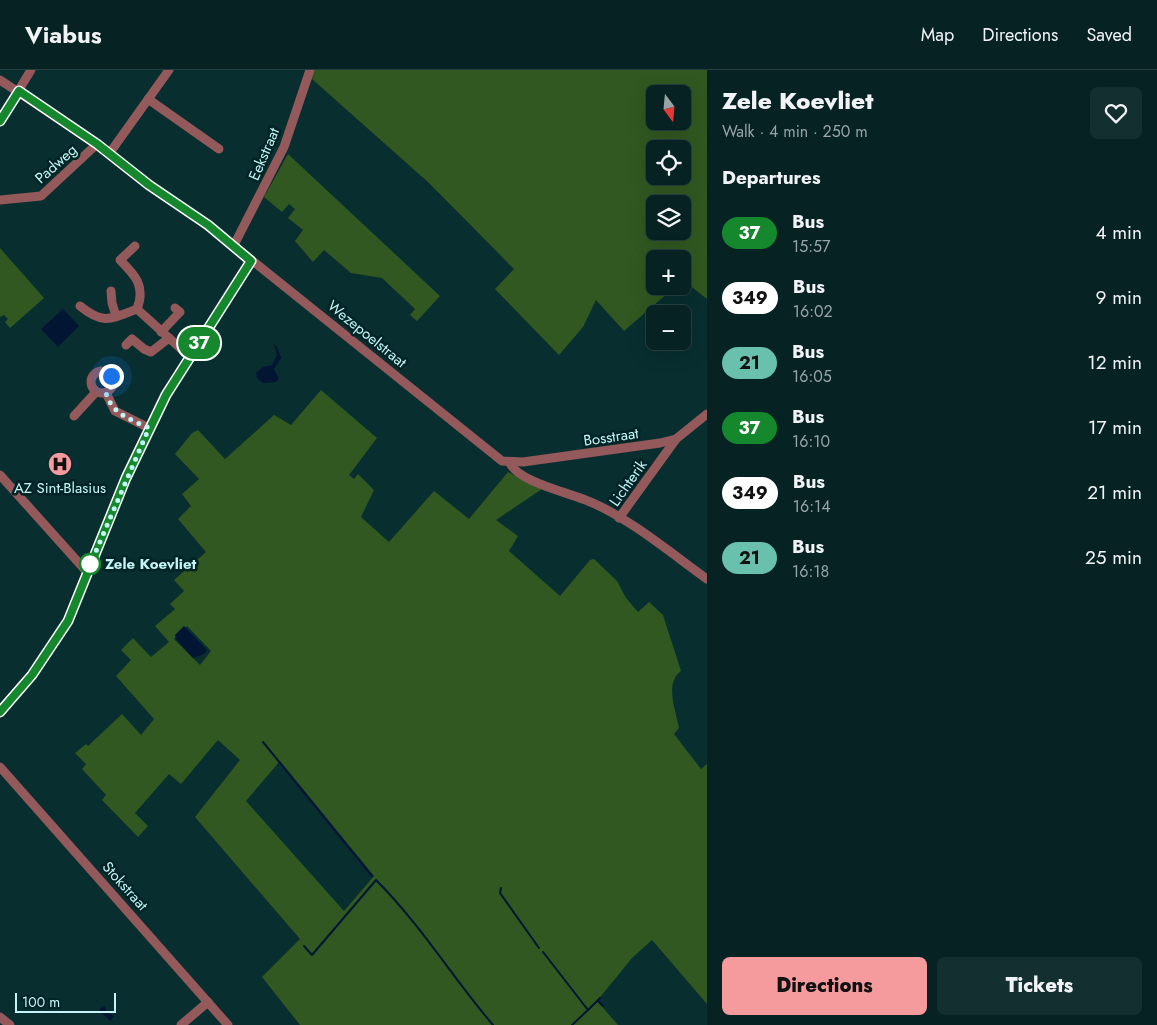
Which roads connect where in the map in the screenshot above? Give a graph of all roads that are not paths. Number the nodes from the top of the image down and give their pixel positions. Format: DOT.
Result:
graph roads {
  1 [pos="31,70"];
  2 [pos="169,70"];
  3 [pos="310,70"];
  4 [pos="0,80"];
  5 [pos="19,91"];
  6 [pos="148,99"];
  7 [pos="0,121"];
  8 [pos="97,144"];
  9 [pos="219,149"];
  10 [pos="109,154"];
  11 [pos="0,200"];
  12 [pos="234,245"];
  13 [pos="135,246"];
  14 [pos="251,261"];
  15 [pos="111,291"];
  16 [pos="80,306"];
  17 [pos="137,309"];
  18 [pos="180,312"];
  19 [pos="116,316"];
  20 [pos="161,332"];
  21 [pos="169,338"];
  22 [pos="131,340"];
  23 [pos="190,357"];
  24 [pos="96,392"];
  25 [pos="106,393"];
  26 [pos="707,414"];
  27 [pos="74,416"];
  28 [pos="149,428"];
  29 [pos="676,439"];
  30 [pos="510,463"];
  31 [pos="0,475"];
  32 [pos="619,518"];
  33 [pos="87,572"];
  34 [pos="707,579"];
  35 [pos="0,712"];
  36 [pos="0,766"];
  37 [pos="208,1002"];
  38 [pos="0,1017"];
  39 [pos="10,1025"];
  40 [pos="181,1025"];
  41 [pos="228,1025"];
  1 -- 5 [label="street"];
  2 -- 6 [label="street"];
  3 -- 12 [label="street, Eekstraat"];
  4 -- 5 [label="street, Wezepoelstraat"];
  5 -- 7 [label="street"];
  5 -- 8 [label="street, Wezepoelstraat"];
  6 -- 9 [label="street"];
  6 -- 10 [label="street"];
  8 -- 10 [label="street, Wezepoelstraat"];
  8 -- 11 [label="street, Padweg"];
  10 -- 12 [label="street, Wezepoelstraat"];
  12 -- 14 [label="street, Wezepoelstraat"];
  13 -- 17 [label="street"];
  14 -- 23 [label="street"];
  14 -- 30 [label="street, Wezepoelstraat"];
  15 -- 19 [label="street"];
  16 -- 19 [label="street"];
  17 -- 19 [label="street"];
  17 -- 20 [label="street"];
  18 -- 20 [label="street"];
  20 -- 21 [label="street"];
  21 -- 22 [label="street"];
  21 -- 23 [label="street"];
  23 -- 28 [label="street"];
  24 -- 25 [label="street"];
  24 -- 25 [label="street"];
  24 -- 27 [label="street"];
  25 -- 28 [label="street"];
  26 -- 29 [label="street, Bosstraat"];
  28 -- 33 [label="street"];
  29 -- 30 [label="street, Bosstraat"];
  29 -- 32 [label="street, Lichterik"];
  30 -- 32 [label="street, Wezepoelstraat"];
  31 -- 33 [label="street"];
  32 -- 34 [label="street, Wezepoelstraat"];
  33 -- 35 [label="street"];
  36 -- 37 [label="street, Stokstraat"];
  37 -- 40 [label="street"];
  37 -- 41 [label="street, Stokstraat"];
  38 -- 39 [label="street"];
}
